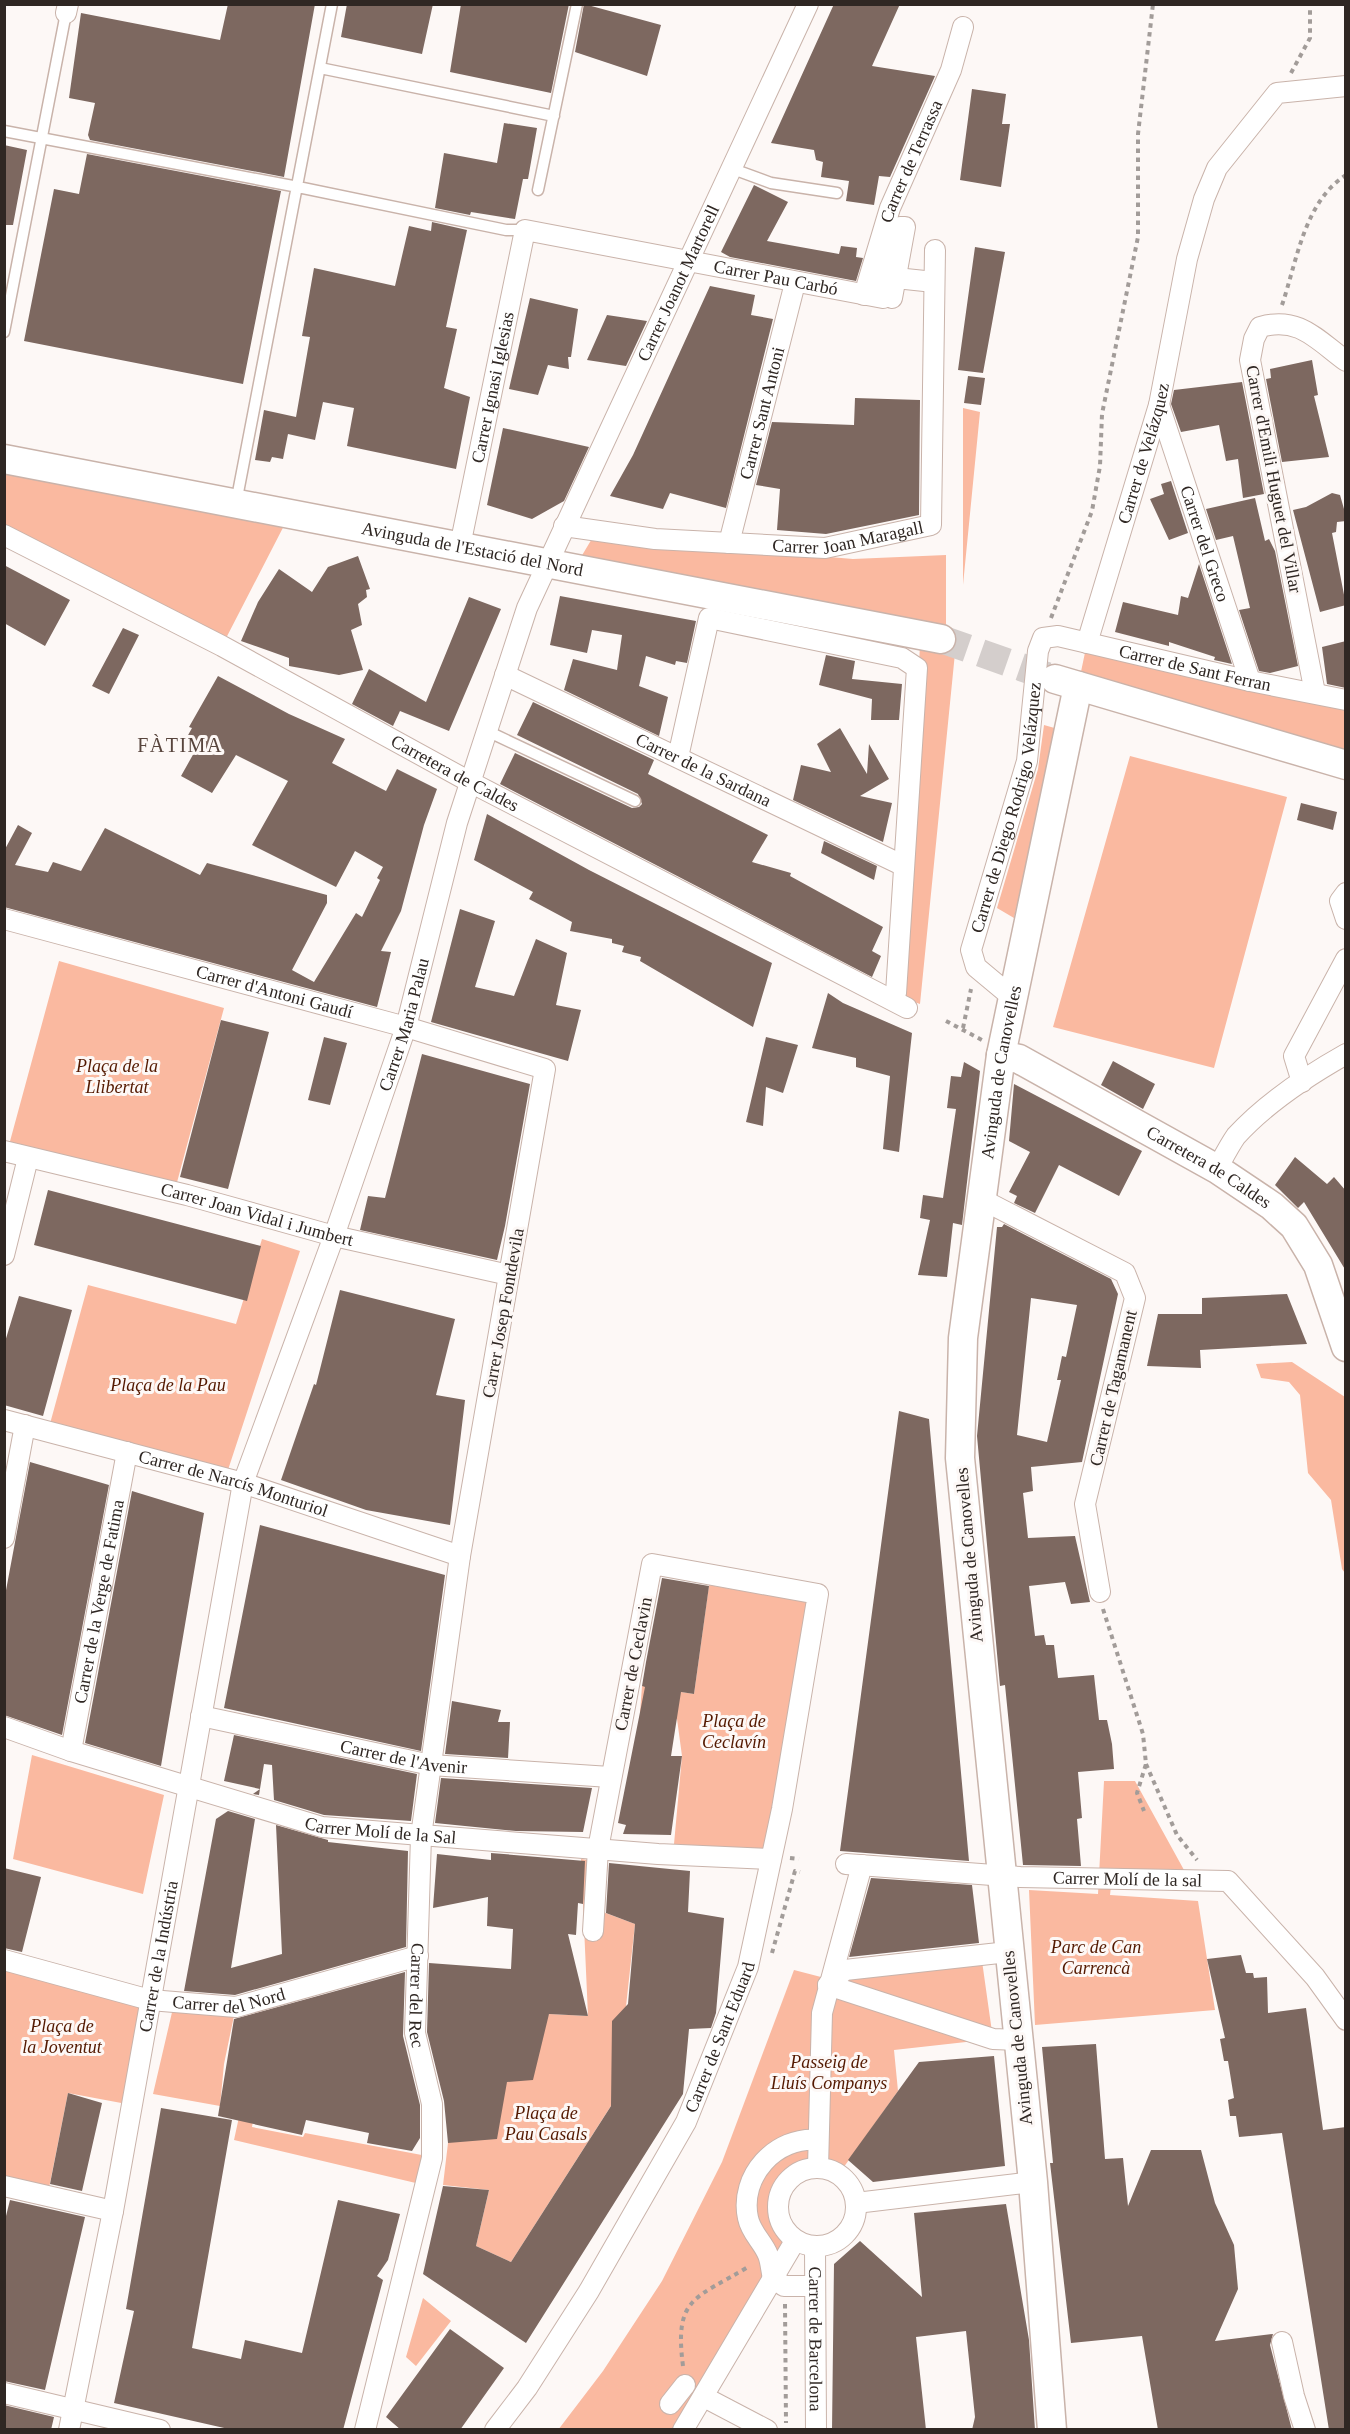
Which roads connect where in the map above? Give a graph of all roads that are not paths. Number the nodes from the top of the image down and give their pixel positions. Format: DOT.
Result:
graph roads {
  1 [pos="332,4"];
  2 [pos="577,4"];
  3 [pos="808,4"];
  4 [pos="67,9"];
  5 [pos="963,27"];
  6 [pos="321,68"];
  7 [pos="1346,86"];
  8 [pos="554,116"];
  9 [pos="4,131"];
  10 [pos="42,139"];
  11 [pos="733,169"];
  12 [pos="298,187"];
  13 [pos="538,190"];
  14 [pos="837,193"];
  15 [pos="525,230"];
  16 [pos="935,250"];
  17 [pos="687,261"];
  18 [pos="896,278"];
  19 [pos="934,282"];
  20 [pos="795,283"];
  21 [pos="864,295"];
  22 [pos="888,298"];
  23 [pos="4,332"];
  24 [pos="1346,361"];
  25 [pos="1159,405"];
  26 [pos="4,459"];
  27 [pos="236,503"];
  28 [pos="564,526"];
  29 [pos="4,535"];
  30 [pos="729,543"];
  31 [pos="460,546"];
  32 [pos="548,562"];
  33 [pos="941,639"];
  34 [pos="1043,639"];
  35 [pos="1087,643"];
  36 [pos="506,675"];
  37 [pos="1250,681"];
  38 [pos="1315,693"];
  39 [pos="1346,700"];
  40 [pos="487,730"];
  41 [pos="678,757"];
  42 [pos="1346,765"];
  43 [pos="470,782"];
  44 [pos="635,801"];
  45 [pos="902,865"];
  46 [pos="1346,893"];
  47 [pos="4,919"];
  48 [pos="1346,919"];
  49 [pos="1346,959"];
  50 [pos="1012,997"];
  51 [pos="406,1027"];
  52 [pos="995,1050"];
  53 [pos="1346,1054"];
  54 [pos="545,1069"];
  55 [pos="1302,1082"];
  56 [pos="4,1151"];
  57 [pos="28,1158"];
  58 [pos="1217,1169"];
  59 [pos="981,1199"];
  60 [pos="334,1236"];
  61 [pos="4,1255"];
  62 [pos="509,1275"];
  63 [pos="1346,1347"];
  64 [pos="4,1420"];
  65 [pos="25,1425"];
  66 [pos="127,1452"];
  67 [pos="243,1483"];
  68 [pos="4,1538"];
  69 [pos="460,1556"];
  70 [pos="1100,1592"];
  71 [pos="818,1594"];
  72 [pos="201,1716"];
  73 [pos="4,1726"];
  74 [pos="71,1751"];
  75 [pos="431,1765"];
  76 [pos="610,1777"];
  77 [pos="187,1786"];
  78 [pos="421,1836"];
  79 [pos="598,1849"];
  80 [pos="771,1859"];
  81 [pos="1000,1875"];
  82 [pos="592,1931"];
  83 [pos="1008,1952"];
  84 [pos="418,1956"];
  85 [pos="4,1960"];
  86 [pos="828,1985"];
  87 [pos="150,2000"];
  88 [pos="1346,2020"];
  89 [pos="1018,2040"];
  90 [pos="818,2140"];
  91 [pos="818,2168"];
  92 [pos="1033,2182"];
  93 [pos="4,2186"];
  94 [pos="856,2203"];
  95 [pos="113,2211"];
  96 [pos="795,2241"];
  97 [pos="815,2247"];
  98 [pos="778,2282"];
  99 [pos="815,2286"];
  100 [pos="1282,2342"];
  101 [pos="685,2385"];
  102 [pos="4,2393"];
  103 [pos="704,2397"];
  104 [pos="670,2404"];
  105 [pos="73,2408"];
  106 [pos="69,2430"];
  107 [pos="160,2430"];
  108 [pos="365,2430"];
  109 [pos="495,2430"];
  110 [pos="683,2430"];
  111 [pos="767,2430"];
  112 [pos="816,2430"];
  113 [pos="1052,2430"];
  114 [pos="1305,2430"];
  1 -- 6 [label="lane"];
  2 -- 8 [label="lane"];
  3 -- 11 [label="street, Carrer Joanot Martorell"];
  4 -- 10 [label="lane"];
  5 -- 21 [label="street, Carrer de Terrassa"];
  6 -- 8 [label="lane"];
  6 -- 12 [label="lane"];
  7 -- 25 [label="street, Carrer de Velázquez"];
  8 -- 13 [label="lane"];
  9 -- 10 [label="lane"];
  10 -- 12 [label="lane"];
  10 -- 23 [label="lane"];
  11 -- 14 [label="lane"];
  11 -- 17 [label="street, Carrer Joanot Martorell"];
  12 -- 15 [label="lane"];
  12 -- 27 [label="lane"];
  15 -- 17 [label="street, Carrer Pau Carbó"];
  15 -- 31 [label="street, Carrer Ignasi Iglesias"];
  16 -- 19 [label="street, Carrer Joan Maragall"];
  17 -- 20 [label="street, Carrer Pau Carbó"];
  17 -- 28 [label="street, Carrer Joanot Martorell"];
  18 -- 19 [label="street"];
  18 -- 22 [label="street"];
  18 -- 22 [label="street"];
  19 -- 30 [label="street, Carrer Joan Maragall"];
  20 -- 21 [label="street, Carrer Pau Carbó"];
  20 -- 30 [label="street, Carrer Sant Antoni"];
  21 -- 22 [label="street, Carrer Pau Carbó"];
  24 -- 38 [label="street, Carrer d'Emili Huguet del Villar"];
  25 -- 35 [label="street, Carrer de Velázquez"];
  25 -- 37 [label="street, Carrer del Greco"];
  26 -- 27 [label="street, Avinguda de l'Estació del Nord"];
  27 -- 31 [label="street, Avinguda de l'Estació del Nord"];
  28 -- 30 [label="street, Carrer Joan Maragall"];
  28 -- 32 [label="street, Carrer Joanot Martorell"];
  29 -- 43 [label="street, Carretera de Caldes"];
  31 -- 32 [label="street, Avinguda de l'Estació del Nord"];
  32 -- 33 [label="street, Avinguda de l'Estació del Nord"];
  32 -- 36 [label="street, Carrer Maria Palau"];
  34 -- 35 [label="street, Carrer de Sant Ferran"];
  34 -- 50 [label="street, Carrer de Diego Rodrigo Velázquez"];
  35 -- 37 [label="street, Carrer de Sant Ferran"];
  36 -- 40 [label="street, Carrer Maria Palau"];
  36 -- 41 [label="street, Carrer de la Sardana"];
  37 -- 38 [label="street, Carrer de Sant Ferran"];
  38 -- 39 [label="street, Carrer de Sant Ferran"];
  40 -- 43 [label="street, Carrer Maria Palau"];
  40 -- 44 [label="lane"];
  41 -- 45 [label="street, Carrer de la Sardana"];
  41 -- 45 [label="street"];
  42 -- 50 [label="street, Avinguda de Canovelles"];
  43 -- 45 [label="street, Carretera de Caldes"];
  43 -- 51 [label="street, Carrer Maria Palau"];
  46 -- 48 [label="street"];
  47 -- 51 [label="street, Carrer d'Antoni Gaudí"];
  49 -- 55 [label="street"];
  50 -- 52 [label="street, Avinguda de Canovelles"];
  51 -- 54 [label="street, Carrer d'Antoni Gaudí"];
  51 -- 60 [label="street, Carrer Maria Palau"];
  52 -- 58 [label="street, Carretera de Caldes"];
  52 -- 59 [label="street, Avinguda de Canovelles"];
  53 -- 55 [label="street"];
  54 -- 62 [label="street, Carrer Josep Fontdevila"];
  55 -- 58 [label="street"];
  56 -- 57 [label="street, Carrer Joan Vidal i Jumbert"];
  57 -- 60 [label="street, Carrer Joan Vidal i Jumbert"];
  57 -- 61 [label="street"];
  58 -- 63 [label="street, Carretera de Caldes"];
  59 -- 70 [label="street, Carrer de Tagamanent"];
  59 -- 81 [label="street, Avinguda de Canovelles"];
  60 -- 62 [label="street, Carrer Joan Vidal i Jumbert"];
  60 -- 67 [label="street, Carrer Maria Palau"];
  62 -- 69 [label="street, Carrer Josep Fontdevila"];
  64 -- 65 [label="street, Carrer de Narcís Monturiol"];
  65 -- 66 [label="street, Carrer de Narcís Monturiol"];
  65 -- 68 [label="street"];
  66 -- 67 [label="street, Carrer de Narcís Monturiol"];
  66 -- 74 [label="street, Carrer de la Verge de Fatima"];
  67 -- 69 [label="street, Carrer de Narcís Monturiol"];
  67 -- 72 [label="street, Carrer de la Indústria"];
  69 -- 75 [label="street, Carrer del Rec"];
  71 -- 76 [label="street, Carrer de Ceclavin"];
  71 -- 80 [label="street, Carrer de Sant Eduard"];
  72 -- 75 [label="street, Carrer de l'Avenir"];
  72 -- 77 [label="street, Carrer de la Indústria"];
  73 -- 74 [label="street, Carrer Molí de la Sal"];
  74 -- 77 [label="street, Carrer Molí de la Sal"];
  75 -- 76 [label="street, Carrer de l'Avenir"];
  75 -- 78 [label="street, Carrer del Rec"];
  76 -- 79 [label="street, Carrer de Ceclavin"];
  77 -- 78 [label="street, Carrer Molí de la Sal"];
  77 -- 87 [label="street, Carrer de la Indústria"];
  78 -- 79 [label="street, Carrer Molí de la Sal"];
  78 -- 84 [label="street, Carrer del Rec"];
  79 -- 80 [label="street, Carrer Molí de la Sal"];
  79 -- 82 [label="street, Carrer de Ceclavin"];
  80 -- 109 [label="street, Carrer de Sant Eduard"];
  81 -- 83 [label="street, Avinguda de Canovelles"];
  81 -- 86 [label="street, Carrer Molí de la sal"];
  81 -- 88 [label="street, Carrer Molí de la sal"];
  83 -- 86 [label="street"];
  83 -- 89 [label="street, Avinguda de Canovelles"];
  84 -- 87 [label="street, Carrer del Nord"];
  84 -- 108 [label="street, Carrer del Rec"];
  85 -- 87 [label="street, Carrer del Nord"];
  86 -- 89 [label="street"];
  86 -- 90 [label="street"];
  87 -- 95 [label="street, Carrer de la Indústria"];
  89 -- 92 [label="street, Avinguda de Canovelles"];
  90 -- 91 [label="street"];
  90 -- 98 [label="street"];
  91 -- 94 [label="street"];
  91 -- 96 [label="street"];
  92 -- 94 [label="street"];
  92 -- 113 [label="street, Avinguda de Canovelles"];
  93 -- 95 [label="street"];
  94 -- 97 [label="street"];
  95 -- 105 [label="street, Carrer de la Indústria"];
  96 -- 97 [label="street"];
  96 -- 98 [label="street"];
  97 -- 99 [label="street, Carrer de Barcelona"];
  98 -- 99 [label="street"];
  98 -- 103 [label="street"];
  99 -- 112 [label="street, Carrer de Barcelona"];
  100 -- 114 [label="street"];
  101 -- 104 [label="street"];
  102 -- 105 [label="street"];
  103 -- 110 [label="street"];
  103 -- 111 [label="street"];
  105 -- 106 [label="street, Carrer de la Indústria"];
  105 -- 107 [label="street"];
}
